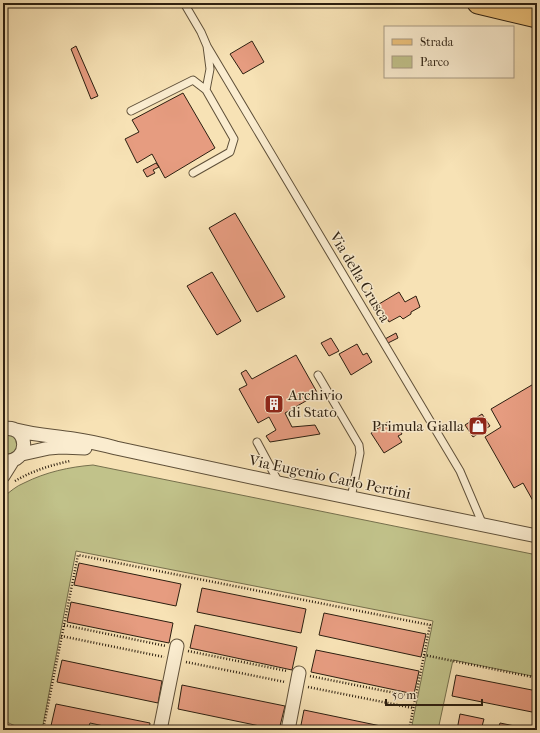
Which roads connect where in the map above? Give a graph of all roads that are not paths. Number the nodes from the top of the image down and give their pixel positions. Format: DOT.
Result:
graph roads {
  1 [pos="184,3"];
  2 [pos="478,3"];
  3 [pos="534,3"];
  4 [pos="537,4"];
  5 [pos="537,17"];
  6 [pos="207,46"];
  7 [pos="206,90"];
  8 [pos="131,111"];
  9 [pos="193,173"];
  10 [pos="318,375"];
  11 [pos="7,428"];
  12 [pos="257,442"];
  13 [pos="116,448"];
  14 [pos="13,458"];
  15 [pos="6,480"];
  16 [pos="279,483"];
  17 [pos="351,498"];
  18 [pos="483,525"];
  19 [pos="537,536"];
  20 [pos="176,651"];
  21 [pos="299,677"];
  22 [pos="160,730"];
  23 [pos="288,730"];
  1 -- 6 [label="lane"];
  2 -- 5 [label="main road"];
  3 -- 4 [label="main road"];
  6 -- 7 [label="lane"];
  6 -- 18 [label="lane, Via della Crusca"];
  7 -- 8 [label="lane"];
  7 -- 9 [label="lane"];
  10 -- 17 [label="lane"];
  11 -- 13 [label="street, Via Eugenio Carlo Pertini"];
  11 -- 14 [label="street"];
  12 -- 16 [label="lane"];
  13 -- 14 [label="street, Via Eugenio Carlo Pertini"];
  13 -- 16 [label="street, Via Eugenio Carlo Pertini"];
  14 -- 15 [label="street"];
  16 -- 17 [label="street, Via Eugenio Carlo Pertini"];
  17 -- 18 [label="street, Via Eugenio Carlo Pertini"];
  18 -- 19 [label="street, Via Eugenio Carlo Pertini"];
  20 -- 22 [label="street"];
  21 -- 23 [label="street"];
}
